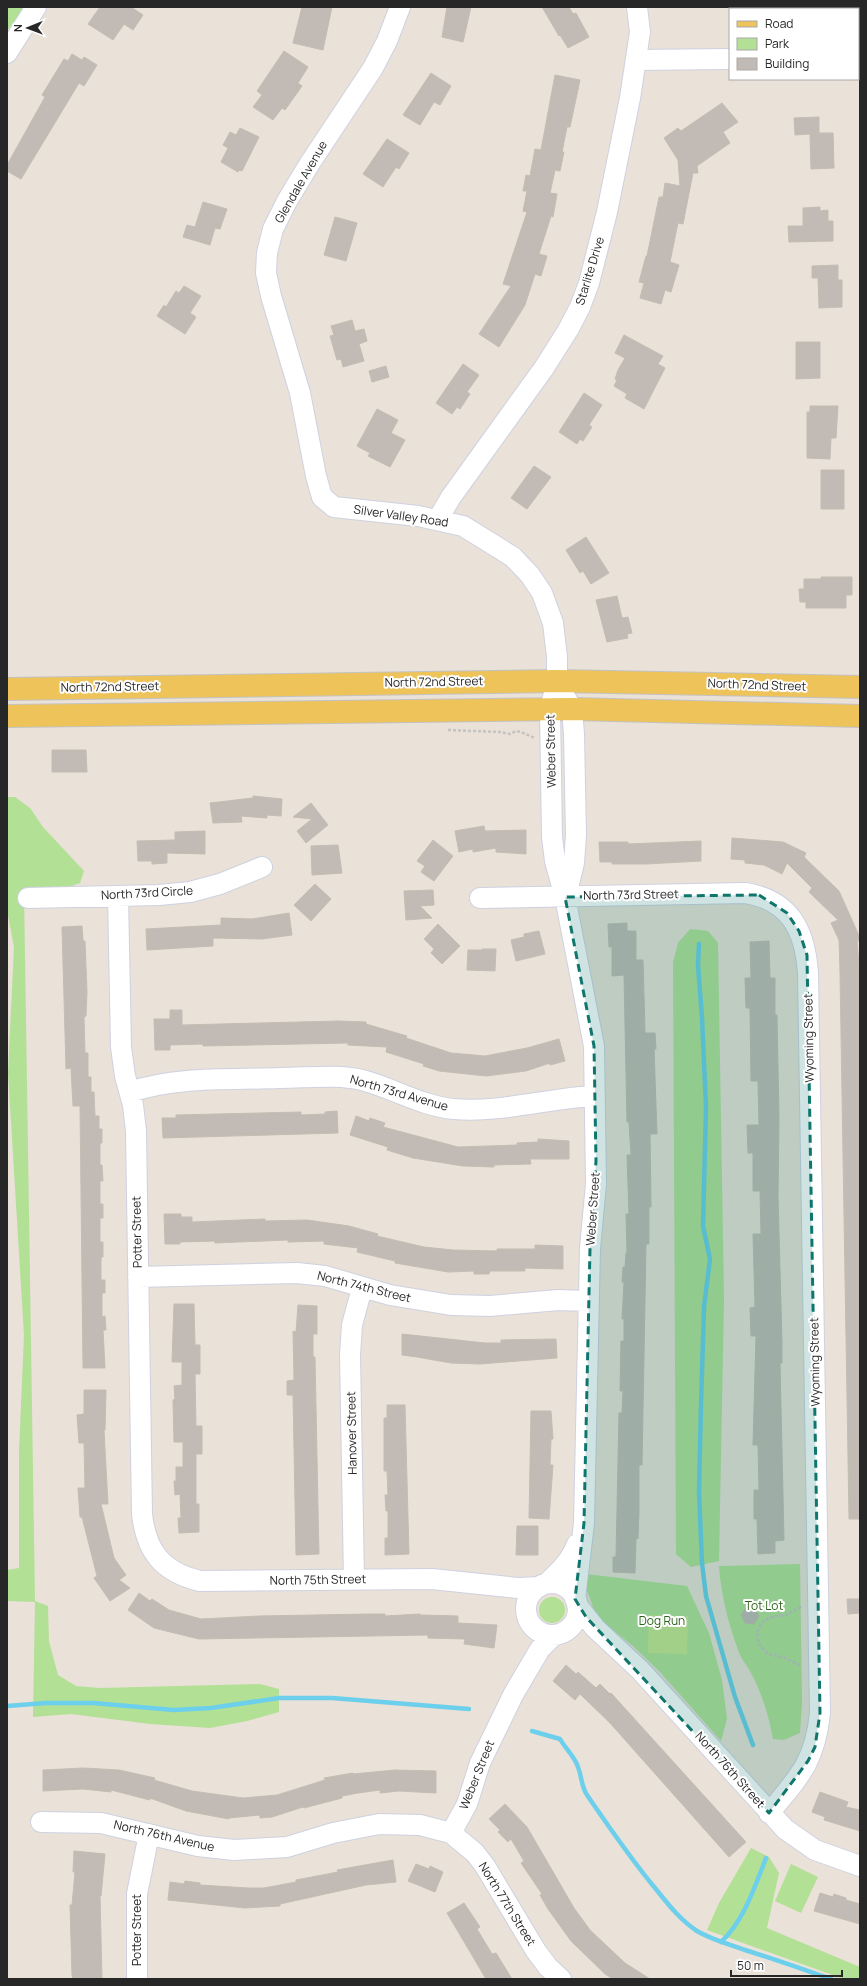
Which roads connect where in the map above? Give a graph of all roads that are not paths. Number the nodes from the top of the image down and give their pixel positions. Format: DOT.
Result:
graph roads {
  1 [pos="36,7"];
  2 [pos="400,7"];
  3 [pos="637,7"];
  4 [pos="7,53"];
  5 [pos="729,59"];
  6 [pos="636,60"];
  7 [pos="334,507"];
  8 [pos="438,519"];
  9 [pos="557,681"];
  10 [pos="860,687"];
  11 [pos="7,689"];
  12 [pos="550,709"];
  13 [pos="572,709"];
  14 [pos="7,716"];
  15 [pos="860,716"];
  16 [pos="262,866"];
  17 [pos="118,896"];
  18 [pos="566,897"];
  19 [pos="28,898"];
  20 [pos="480,898"];
  21 [pos="779,905"];
  22 [pos="130,1092"];
  23 [pos="595,1096"];
  24 [pos="138,1277"];
  25 [pos="362,1288"];
  26 [pos="590,1301"];
  27 [pos="584,1523"];
  28 [pos="164,1564"];
  29 [pos="354,1580"];
  30 [pos="476,1583"];
  31 [pos="542,1586"];
  32 [pos="576,1602"];
  33 [pos="528,1619"];
  34 [pos="559,1634"];
  35 [pos="617,1649"];
  36 [pos="513,1695"];
  37 [pos="768,1812"];
  38 [pos="41,1822"];
  39 [pos="451,1833"];
  40 [pos="149,1834"];
  41 [pos="860,1866"];
  42 [pos="137,1979"];
  43 [pos="560,1979"];
  1 -- 4 [label="street"];
  2 -- 7 [label="street, Glendale Avenue"];
  3 -- 6 [label="street, Starlite Drive"];
  5 -- 6 [label="street"];
  6 -- 8 [label="street, Starlite Drive"];
  7 -- 8 [label="street, Silver Valley Road"];
  8 -- 9 [label="street, Silver Valley Road"];
  9 -- 10 [label="main road, North 72nd Street"];
  9 -- 11 [label="main road, North 72nd Street"];
  9 -- 12 [label="street, Weber Street"];
  9 -- 13 [label="street, Weber Street"];
  12 -- 13 [label="main road"];
  12 -- 14 [label="main road"];
  12 -- 18 [label="street, Weber Street"];
  13 -- 15 [label="main road"];
  13 -- 18 [label="street, Weber Street"];
  16 -- 17 [label="street, North 73rd Circle"];
  17 -- 19 [label="street, North 73rd Circle"];
  17 -- 22 [label="street, Potter Street"];
  18 -- 20 [label="street, North 73rd Street"];
  18 -- 21 [label="street, North 73rd Street"];
  18 -- 23 [label="street, Weber Street"];
  21 -- 37 [label="street, Wyoming Street"];
  22 -- 23 [label="street, North 73rd Avenue"];
  22 -- 24 [label="street, Potter Street"];
  23 -- 26 [label="street, Weber Street"];
  24 -- 25 [label="street, North 74th Street"];
  24 -- 28 [label="street, Potter Street"];
  25 -- 26 [label="street, North 74th Street"];
  25 -- 29 [label="street, Hanover Street"];
  26 -- 27 [label="street, Weber Street"];
  27 -- 31 [label="street, Weber Street"];
  27 -- 32 [label="street, Weber Street"];
  28 -- 29 [label="street, North 75th Street"];
  29 -- 30 [label="street, North 75th Street"];
  30 -- 31 [label="street, North 75th Street"];
  30 -- 33 [label="street, North 75th Street"];
  31 -- 32 [label="street"];
  31 -- 33 [label="street"];
  32 -- 34 [label="street"];
  32 -- 35 [label="street, North 76th Street"];
  33 -- 34 [label="street"];
  33 -- 36 [label="street, Weber Street"];
  34 -- 35 [label="street, North 76th Street"];
  34 -- 36 [label="street, Weber Street"];
  35 -- 37 [label="street, North 76th Street"];
  36 -- 39 [label="street, Weber Street"];
  37 -- 41 [label="street, North 76th Street"];
  38 -- 40 [label="street, North 76th Avenue"];
  39 -- 40 [label="street, North 76th Avenue"];
  39 -- 43 [label="street, North 77th Street"];
  40 -- 42 [label="street, Potter Street"];
}
